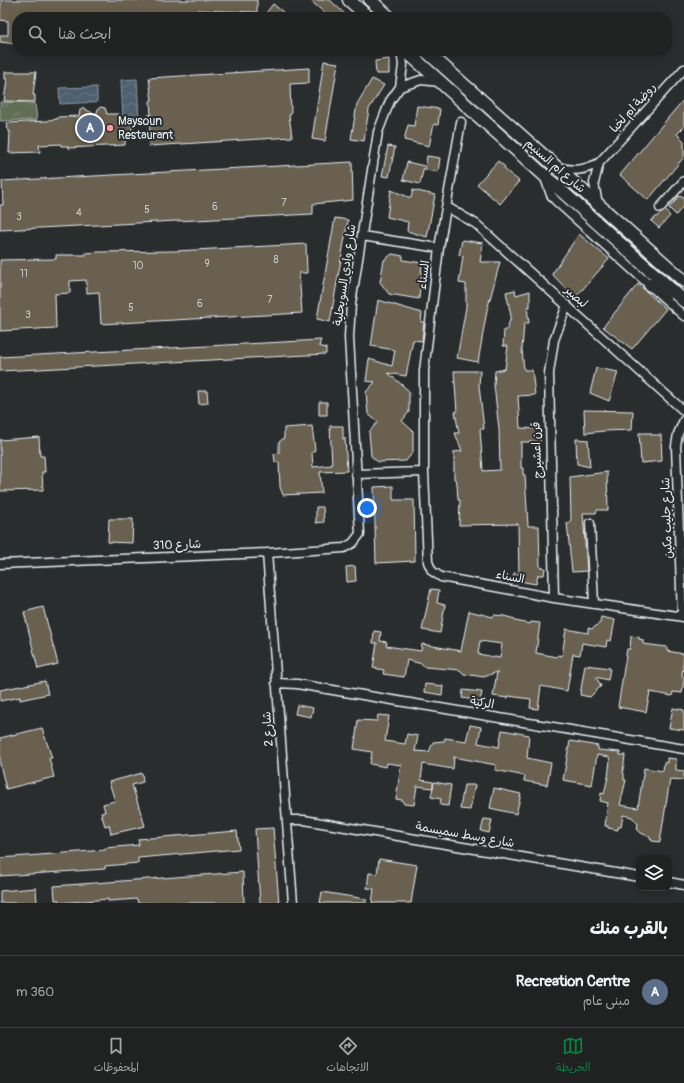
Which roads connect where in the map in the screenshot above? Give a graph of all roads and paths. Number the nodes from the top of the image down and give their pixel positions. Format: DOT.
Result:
graph roads {
  1 [pos="349,0"];
  2 [pos="370,0"];
  3 [pos="362,12"];
  4 [pos="383,12"];
  5 [pos="402,56"];
  6 [pos="412,56"];
  7 [pos="432,56"];
  8 [pos="684,69"];
  9 [pos="442,82"];
  10 [pos="400,87"];
  11 [pos="461,122"];
  12 [pos="599,163"];
  13 [pos="555,166"];
  14 [pos="544,175"];
  15 [pos="684,181"];
  16 [pos="598,204"];
  17 [pos="447,207"];
  18 [pos="660,208"];
  19 [pos="362,236"];
  20 [pos="439,248"];
  21 [pos="684,281"];
  22 [pos="650,285"];
  23 [pos="674,292"];
  24 [pos="684,301"];
  25 [pos="567,305"];
  26 [pos="684,316"];
  27 [pos="684,411"];
  28 [pos="684,420"];
  29 [pos="424,472"];
  30 [pos="356,474"];
  31 [pos="590,523"];
  32 [pos="353,543"];
  33 [pos="267,553"];
  34 [pos="0,564"];
  35 [pos="554,598"];
  36 [pos="594,604"];
  37 [pos="683,617"];
  38 [pos="276,683"];
  39 [pos="684,749"];
  40 [pos="287,820"];
  41 [pos="636,876"];
  42 [pos="672,883"];
  43 [pos="684,885"];
  44 [pos="293,903"];
  1 -- 3 [label="main road"];
  2 -- 4 [label="main road"];
  5 -- 10 [label="street, شارع وادي السويحلية"];
  6 -- 9 [label="main road, شارع ام السنيم"];
  7 -- 13 [label="main road, شارع ام السنيم"];
  8 -- 12 [label="street, روضة ام لخبا"];
  9 -- 10 [label="street"];
  9 -- 14 [label="main road, شارع ام السنيم"];
  10 -- 19 [label="street, شارع وادي السويحلية"];
  11 -- 17 [label="street, السناء"];
  12 -- 13 [label="street, روضة ام لخبا"];
  12 -- 16 [label="street, روضة ام لخبا"];
  13 -- 16 [label="main road, شارع ام السنيم"];
  14 -- 22 [label="street, شارع ام السنيم"];
  14 -- 23 [label="main road, شارع ام السنيم"];
  15 -- 18 [label="street"];
  16 -- 21 [label="main road, شارع ام السنيم"];
  17 -- 20 [label="street, السناء"];
  17 -- 25 [label="street, لبصير"];
  19 -- 20 [label="street, السناء"];
  19 -- 30 [label="street, شارع وادي السويحلية"];
  20 -- 29 [label="street, السناء"];
  22 -- 23 [label="main road"];
  22 -- 26 [label="street, شارع ام السنيم"];
  23 -- 24 [label="main road, شارع ام السنيم"];
  25 -- 27 [label="street, لبصير"];
  25 -- 35 [label="street, قرن اعشيرج"];
  28 -- 37 [label="street, شارع جليب مكين"];
  29 -- 30 [label="street"];
  29 -- 35 [label="street, السناء"];
  30 -- 32 [label="street, شارع وادي السويحلية"];
  31 -- 36 [label="street"];
  32 -- 33 [label="street, شارع 310"];
  33 -- 34 [label="street, شارع 310"];
  33 -- 38 [label="street, شارع 2"];
  35 -- 36 [label="street, السناء"];
  36 -- 37 [label="street, السناء"];
  38 -- 39 [label="street, الركيّة"];
  38 -- 40 [label="street, شارع 2"];
  40 -- 41 [label="street, شارع وسط سميسمة"];
  40 -- 44 [label="street, شارع 2"];
  42 -- 43 [label="street"];
}
